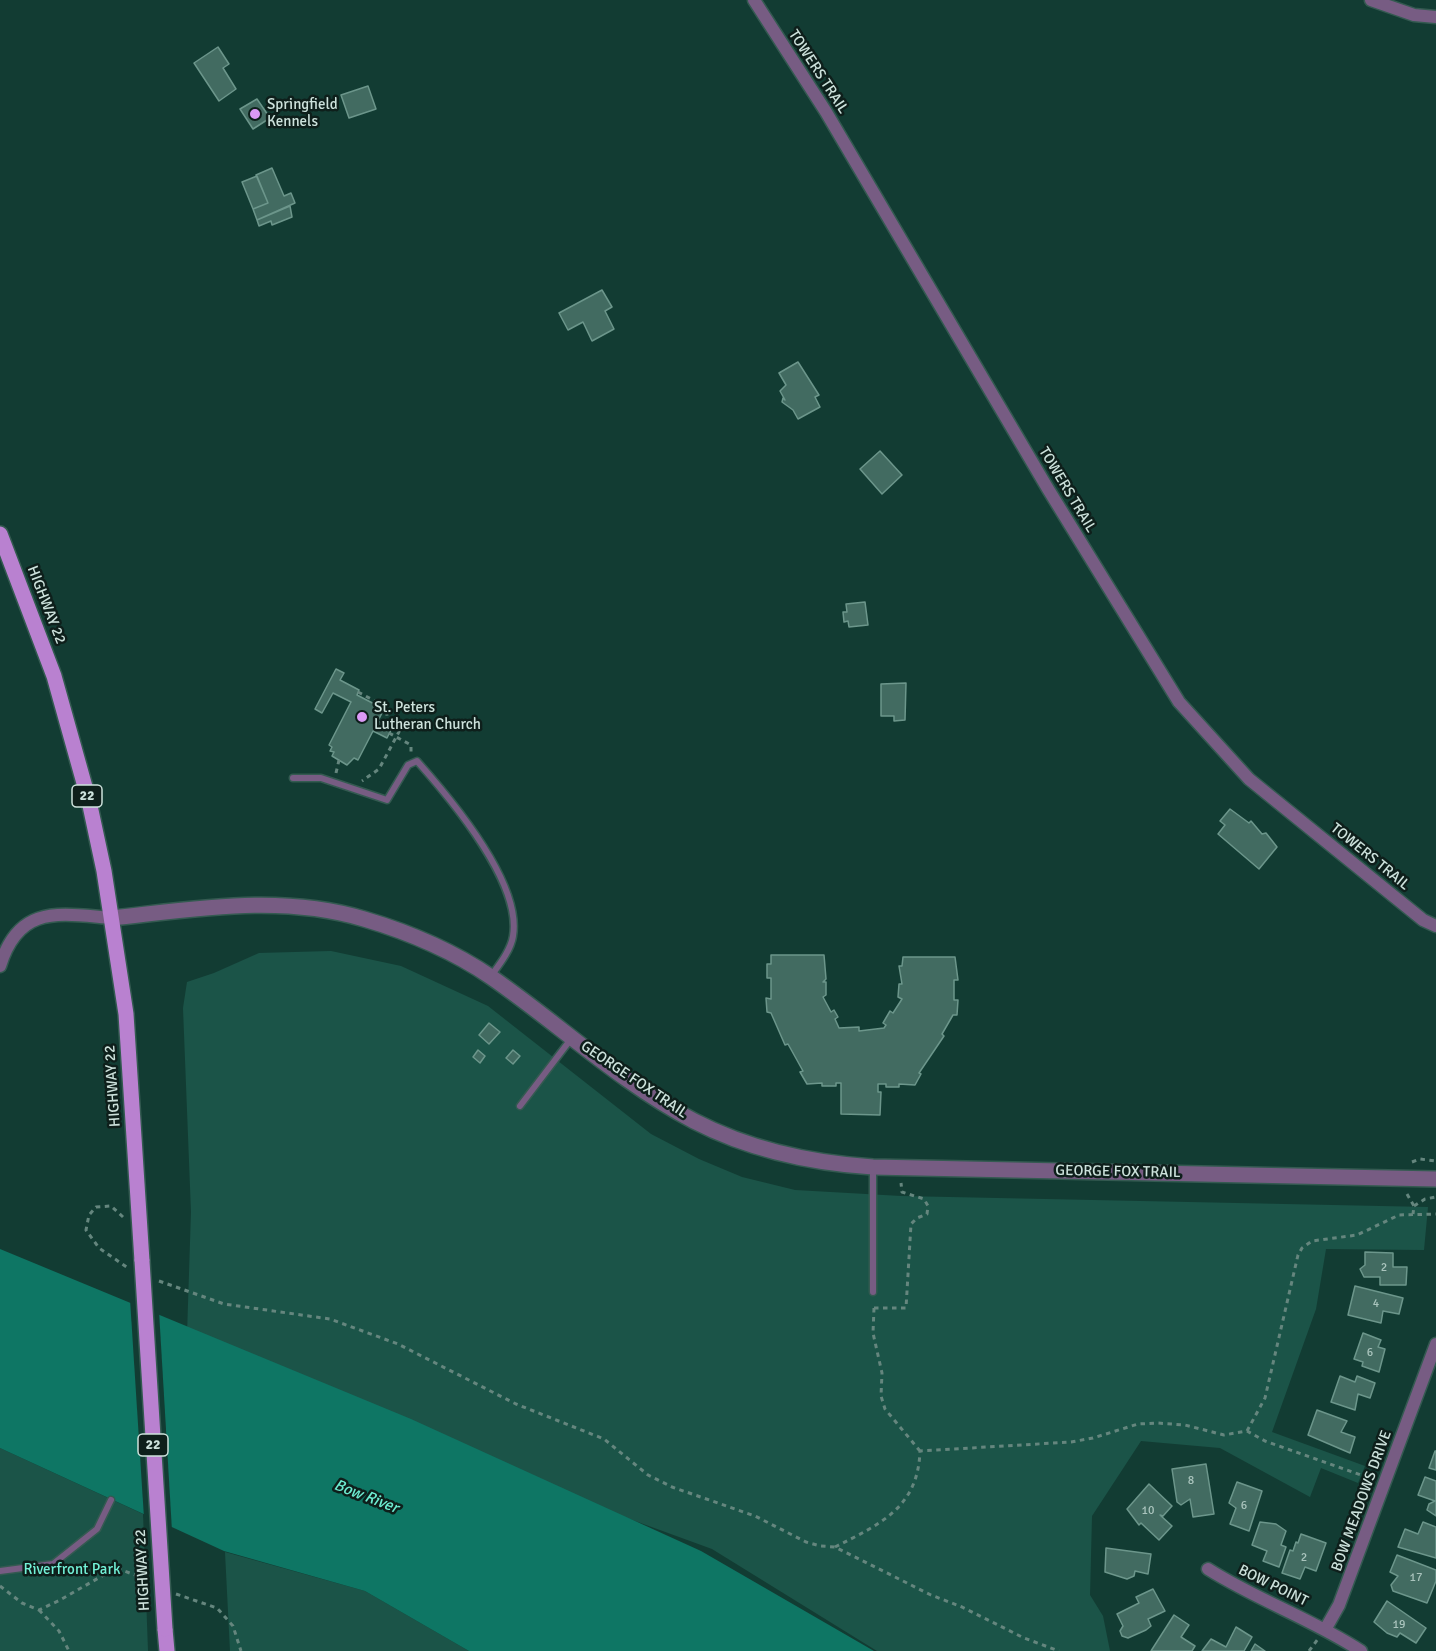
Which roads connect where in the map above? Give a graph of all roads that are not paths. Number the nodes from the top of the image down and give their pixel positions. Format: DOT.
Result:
graph roads {
  1 [pos="754,0"];
  2 [pos="1371,0"];
  3 [pos="1436,16"];
  4 [pos="0,534"];
  5 [pos="293,778"];
  6 [pos="112,918"];
  7 [pos="1436,926"];
  8 [pos="0,966"];
  9 [pos="491,977"];
  10 [pos="571,1038"];
  11 [pos="520,1106"];
  12 [pos="873,1167"];
  13 [pos="1436,1179"];
  14 [pos="873,1292"];
  15 [pos="1436,1344"];
  16 [pos="111,1500"];
  17 [pos="1208,1569"];
  18 [pos="0,1571"];
  19 [pos="1326,1628"];
  20 [pos="167,1651"];
  21 [pos="1361,1651"];
  1 -- 7 [label="street, TOWERS TRAIL"];
  2 -- 3 [label="street"];
  4 -- 6 [label="main road, HIGHWAY 22 / 22"];
  5 -- 9 [label="lane"];
  6 -- 8 [label="street"];
  6 -- 9 [label="street, GEORGE FOX TRAIL"];
  6 -- 20 [label="main road, HIGHWAY 22 / 22, bridge"];
  9 -- 10 [label="street, GEORGE FOX TRAIL"];
  10 -- 11 [label="lane"];
  10 -- 12 [label="street, GEORGE FOX TRAIL"];
  12 -- 13 [label="street, GEORGE FOX TRAIL"];
  12 -- 14 [label="lane"];
  15 -- 19 [label="street, BOW MEADOWS DRIVE"];
  16 -- 18 [label="lane"];
  17 -- 19 [label="street, BOW POINT"];
  19 -- 21 [label="street"];
}
